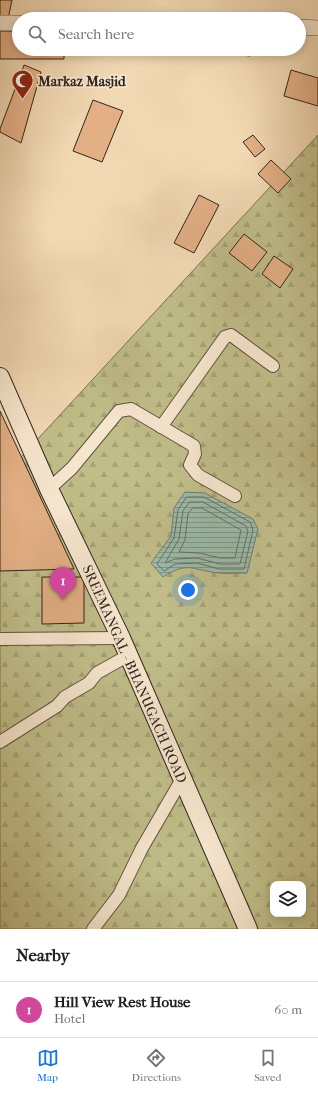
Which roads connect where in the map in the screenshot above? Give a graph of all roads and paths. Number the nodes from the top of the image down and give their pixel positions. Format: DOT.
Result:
graph roads {
  1 [pos="0,23"];
  2 [pos="12,23"];
  3 [pos="306,28"];
  4 [pos="318,28"];
  5 [pos="274,366"];
  6 [pos="0,377"];
  7 [pos="162,427"];
  8 [pos="49,489"];
  9 [pos="235,496"];
  10 [pos="121,638"];
  11 [pos="0,639"];
  12 [pos="129,655"];
  13 [pos="0,742"];
  14 [pos="182,779"];
  15 [pos="93,929"];
  16 [pos="248,929"];
  1 -- 2 [label="street"];
  3 -- 4 [label="street"];
  5 -- 7 [label="street"];
  6 -- 8 [label="main road, SREEMANGAL - BHANUGACH ROAD"];
  7 -- 8 [label="street"];
  7 -- 9 [label="street"];
  8 -- 10 [label="main road, SREEMANGAL - BHANUGACH ROAD"];
  10 -- 11 [label="street"];
  10 -- 12 [label="main road, SREEMANGAL - BHANUGACH ROAD"];
  12 -- 13 [label="street"];
  12 -- 14 [label="main road, SREEMANGAL - BHANUGACH ROAD"];
  14 -- 15 [label="street"];
  14 -- 16 [label="main road, SREEMANGAL - BHANUGACH ROAD"];
}
